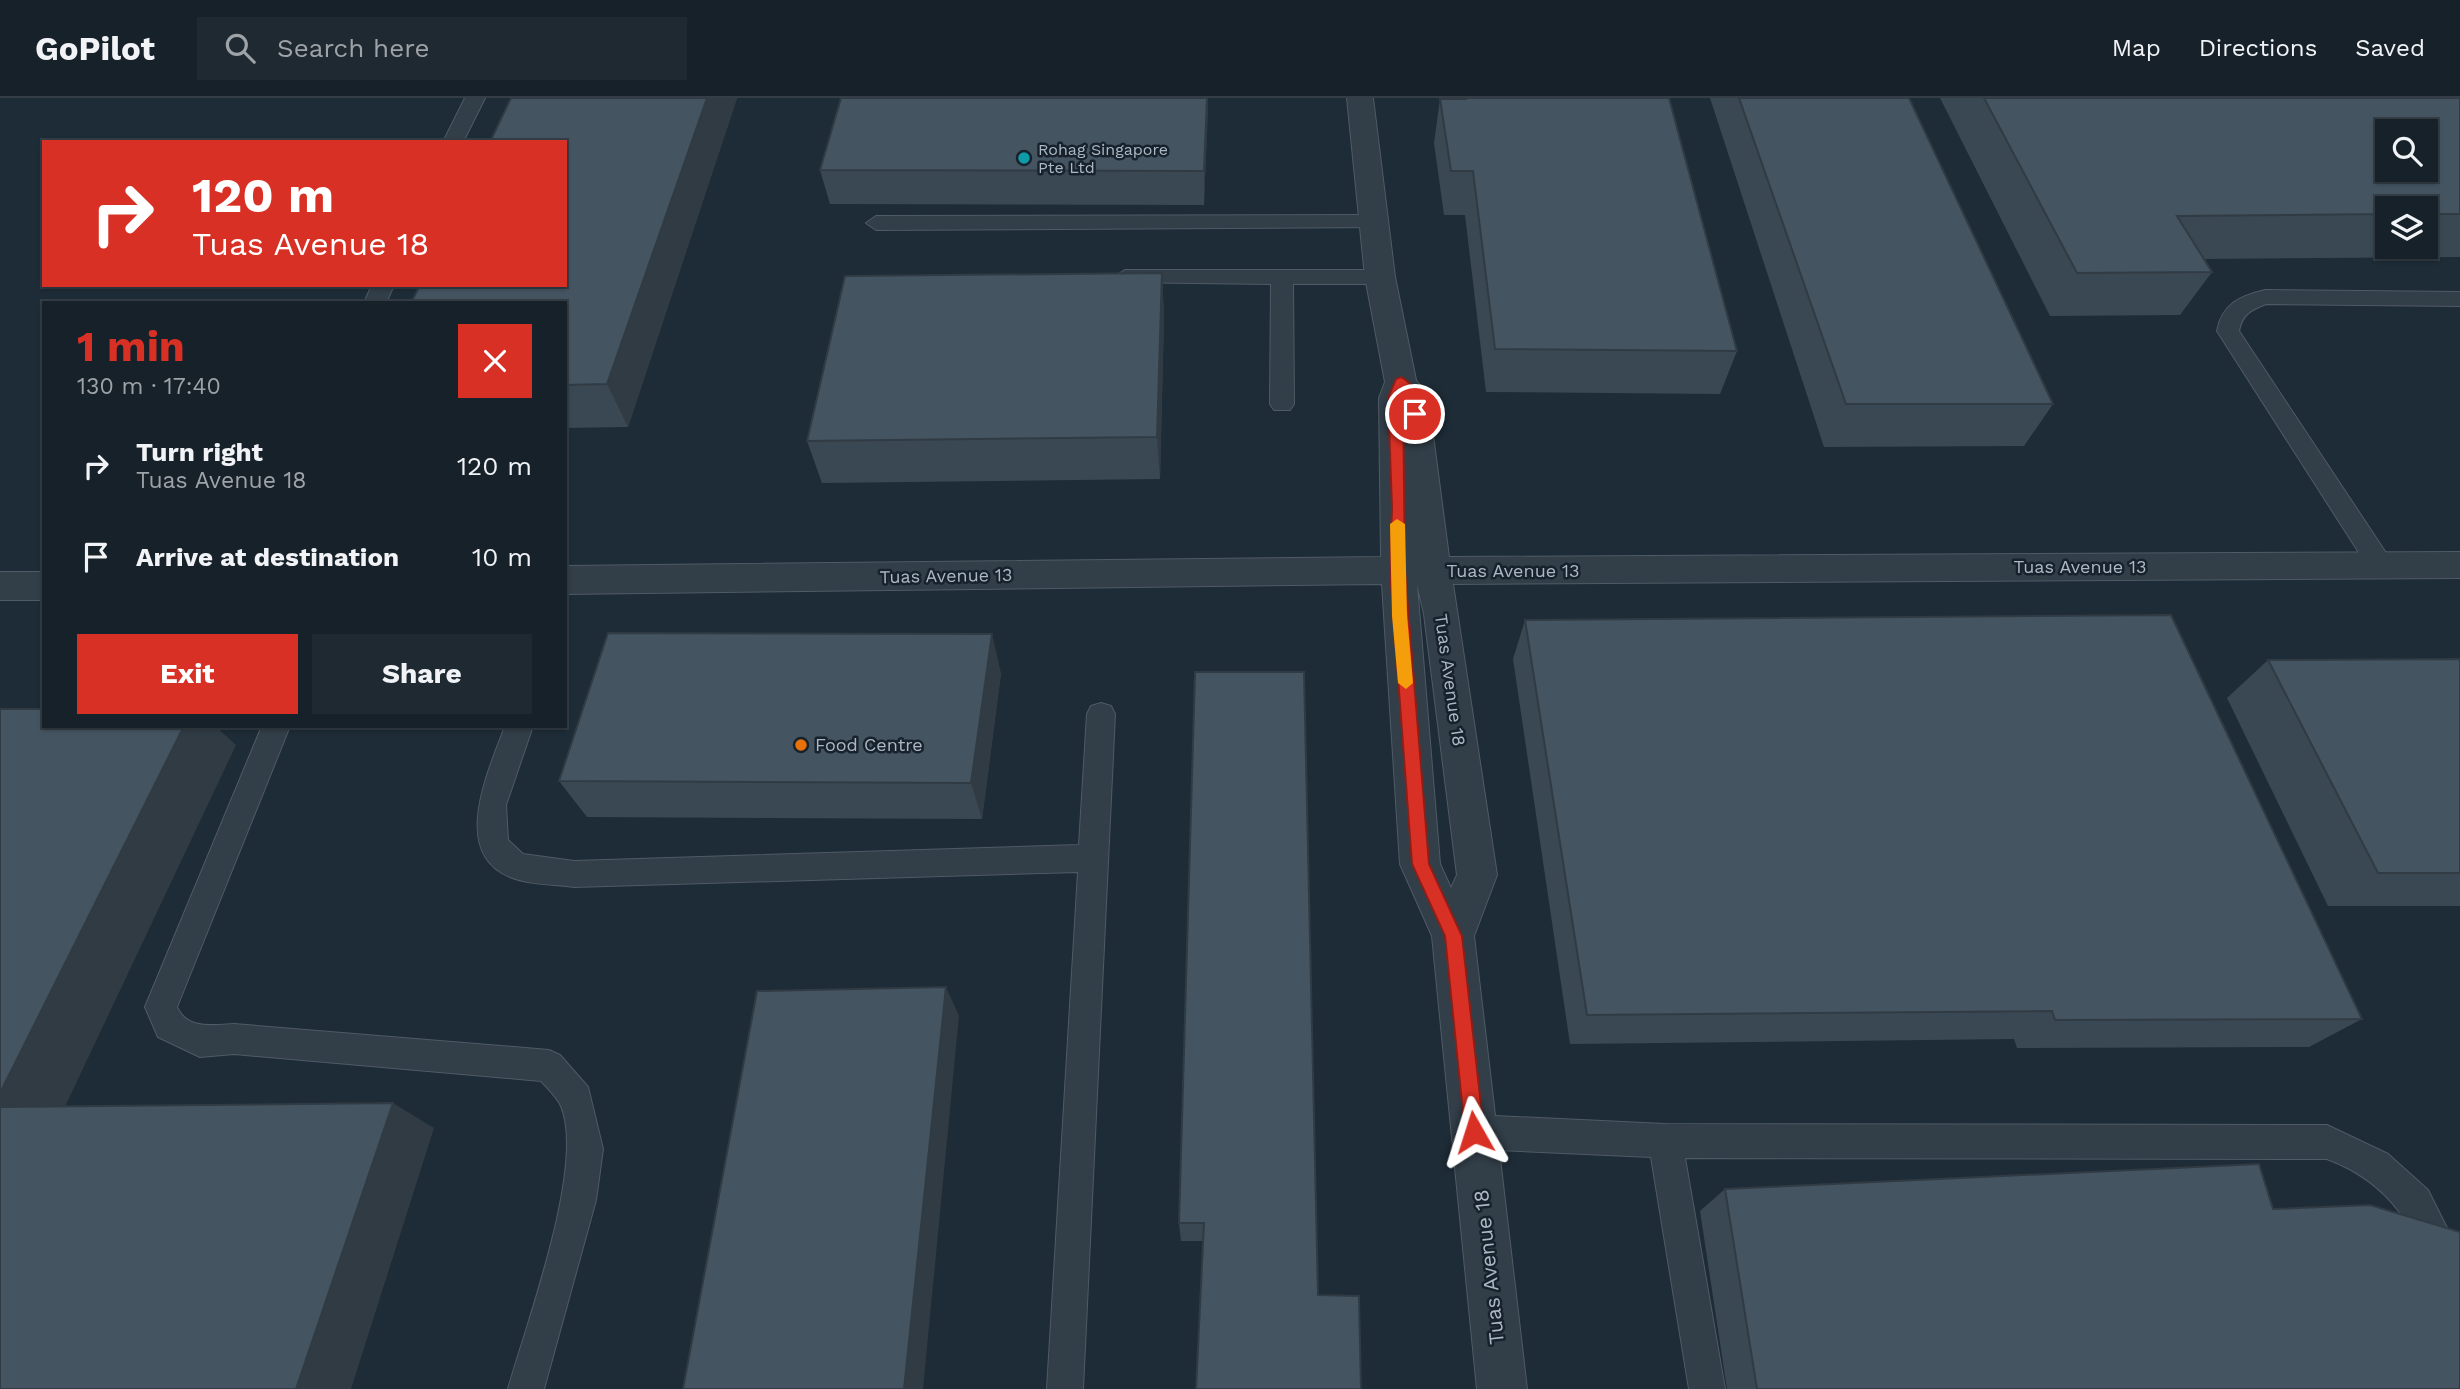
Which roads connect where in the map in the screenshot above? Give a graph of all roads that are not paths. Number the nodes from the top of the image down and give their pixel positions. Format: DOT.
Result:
graph roads {
  1 [pos="475,98"];
  2 [pos="1360,98"];
  3 [pos="454,140"];
  4 [pos="1374,222"];
  5 [pos="876,223"];
  6 [pos="1282,277"];
  7 [pos="1380,277"];
  8 [pos="1100,278"];
  9 [pos="2460,299"];
  10 [pos="1282,404"];
  11 [pos="2460,565"];
  12 [pos="2381,566"];
  13 [pos="1415,571"];
  14 [pos="567,583"];
  15 [pos="0,586"];
  16 [pos="42,586"];
  17 [pos="1101,714"];
  18 [pos="275,728"];
  19 [pos="518,728"];
  20 [pos="1093,858"];
  21 [pos="1453,936"];
  22 [pos="1474,1132"];
  23 [pos="1665,1140"];
  24 [pos="2460,1294"];
  25 [pos="526,1389"];
  26 [pos="1065,1389"];
  27 [pos="1502,1389"];
  28 [pos="1707,1389"];
  1 -- 3 [label="lane"];
  2 -- 4 [label="street, Tuas Avenue 18"];
  4 -- 5 [label="lane"];
  4 -- 7 [label="street, Tuas Avenue 18"];
  6 -- 7 [label="lane"];
  6 -- 8 [label="lane"];
  6 -- 10 [label="lane"];
  7 -- 13 [label="street, Tuas Avenue 18"];
  9 -- 12 [label="lane"];
  11 -- 12 [label="street, Tuas Avenue 13"];
  12 -- 13 [label="street, Tuas Avenue 13"];
  13 -- 14 [label="street, Tuas Avenue 13"];
  13 -- 21 [label="street, Tuas Avenue 18"];
  13 -- 21 [label="street, Tuas Avenue 18"];
  15 -- 16 [label="street"];
  17 -- 20 [label="lane"];
  18 -- 25 [label="lane"];
  19 -- 20 [label="lane"];
  20 -- 26 [label="lane"];
  21 -- 22 [label="street, Tuas Avenue 18"];
  22 -- 23 [label="lane"];
  22 -- 27 [label="street, Tuas Avenue 18"];
  23 -- 24 [label="lane"];
  23 -- 28 [label="lane"];
}
